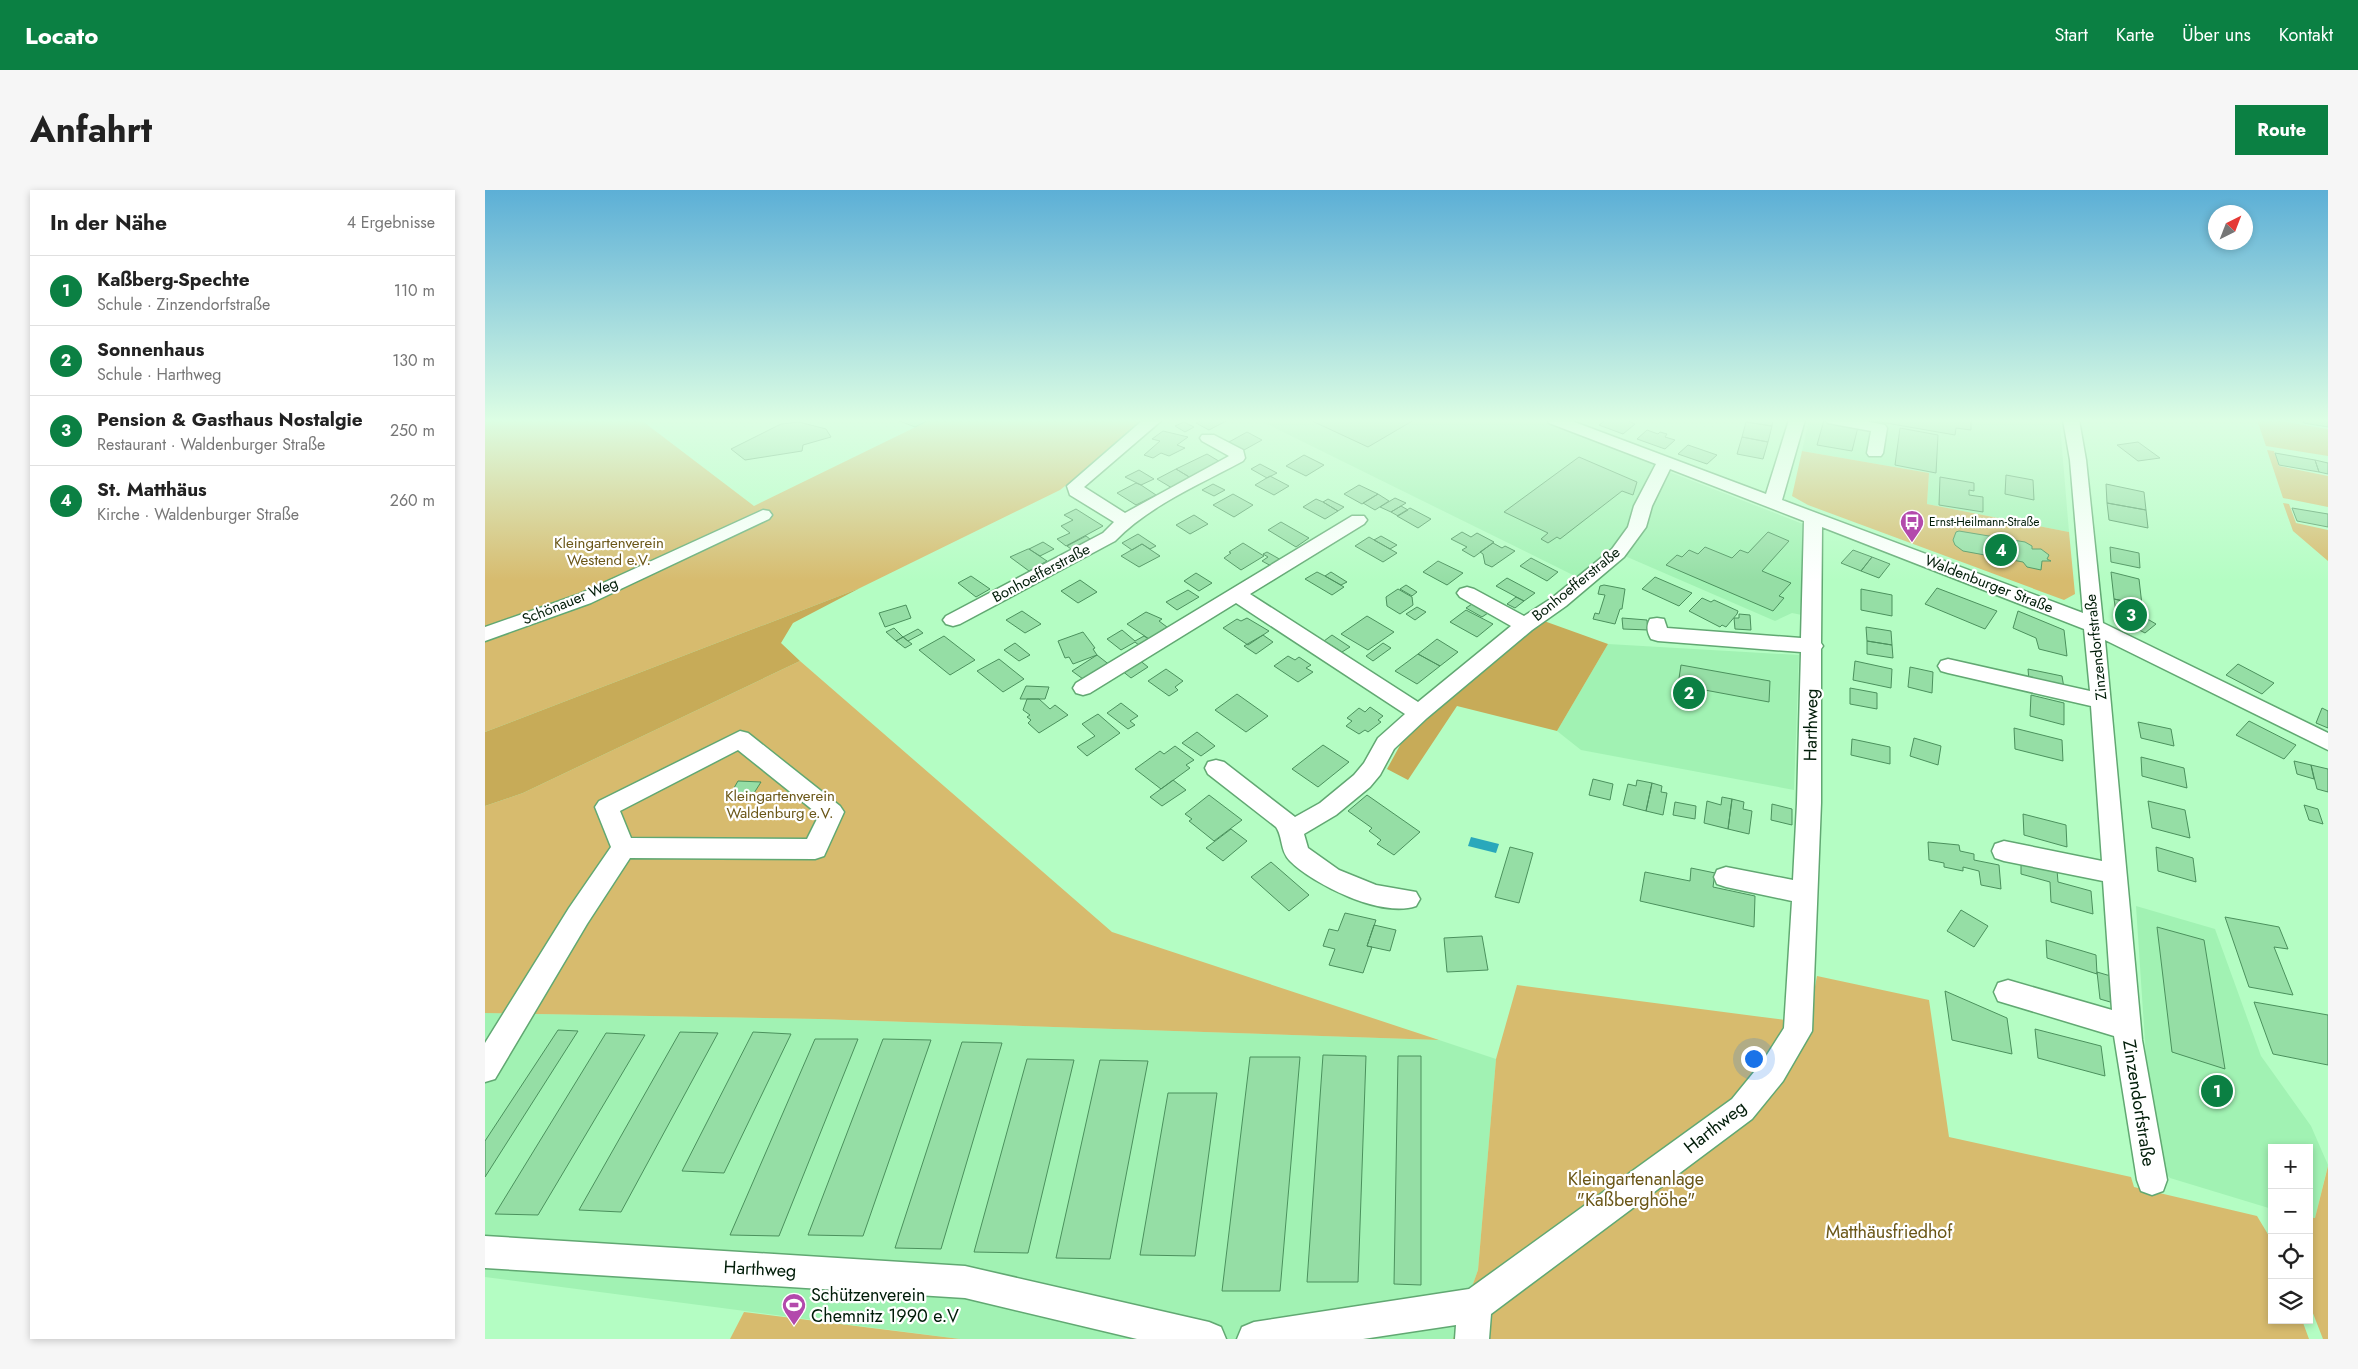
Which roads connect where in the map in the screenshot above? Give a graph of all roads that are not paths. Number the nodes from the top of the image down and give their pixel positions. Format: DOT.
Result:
graph roads {
  1 [pos="1089,474"];
  2 [pos="1208,474"];
  3 [pos="1659,474"];
  4 [pos="1695,474"];
  5 [pos="1781,474"];
  6 [pos="2075,474"];
  7 [pos="1772,503"];
  8 [pos="763,515"];
  9 [pos="1813,518"];
  10 [pos="1358,520"];
  11 [pos="1125,522"];
  12 [pos="1237,594"];
  13 [pos="1467,594"];
  14 [pos="953,620"];
  15 [pos="1657,624"];
  16 [pos="1525,625"];
  17 [pos="2094,626"];
  18 [pos="485,634"];
  19 [pos="1813,646"];
  20 [pos="1948,666"];
  21 [pos="1083,688"];
  22 [pos="2101,701"];
  23 [pos="1419,713"];
  24 [pos="2328,742"];
  25 [pos="1216,768"];
  26 [pos="1291,830"];
  27 [pos="623,848"];
  28 [pos="2004,851"];
  29 [pos="2115,874"];
  30 [pos="1726,877"];
  31 [pos="1804,893"];
  32 [pos="1407,899"];
  33 [pos="2008,992"];
  34 [pos="2127,1027"];
  35 [pos="485,1069"];
  36 [pos="2152,1180"];
  37 [pos="485,1252"];
  38 [pos="1475,1305"];
  39 [pos="1209,1339"];
  40 [pos="1254,1339"];
  41 [pos="1472,1339"];
  1 -- 11 [label="street"];
  2 -- 11 [label="street, Bonhoefferstraße"];
  3 -- 16 [label="street, Bonhoefferstraße"];
  4 -- 7 [label="street, Waldenburger Straße"];
  5 -- 7 [label="street"];
  6 -- 17 [label="street, Zinzendorfstraße"];
  7 -- 9 [label="street, Waldenburger Straße"];
  8 -- 18 [label="street, Schönauer Weg"];
  9 -- 17 [label="street, Waldenburger Straße"];
  9 -- 19 [label="street, Harthweg"];
  10 -- 12 [label="street"];
  11 -- 14 [label="street, Bonhoefferstraße"];
  12 -- 21 [label="street"];
  12 -- 23 [label="street"];
  13 -- 16 [label="street, Bonhoefferstraße"];
  15 -- 19 [label="street"];
  16 -- 23 [label="street, Bonhoefferstraße"];
  17 -- 22 [label="street, Zinzendorfstraße"];
  17 -- 24 [label="street, Waldenburger Straße"];
  19 -- 31 [label="street, Harthweg"];
  20 -- 22 [label="street"];
  22 -- 29 [label="street, Zinzendorfstraße"];
  23 -- 26 [label="street, Bonhoefferstraße"];
  25 -- 26 [label="street"];
  26 -- 32 [label="street"];
  27 -- 27 [label="street"];
  27 -- 35 [label="street"];
  28 -- 29 [label="street"];
  29 -- 34 [label="street, Zinzendorfstraße"];
  30 -- 31 [label="street"];
  31 -- 38 [label="street, Harthweg"];
  33 -- 34 [label="street, Zinzendorfstraße"];
  34 -- 36 [label="street, Zinzendorfstraße"];
  37 -- 39 [label="street, Harthweg"];
  38 -- 40 [label="street, Harthweg"];
  38 -- 41 [label="street"];
}
